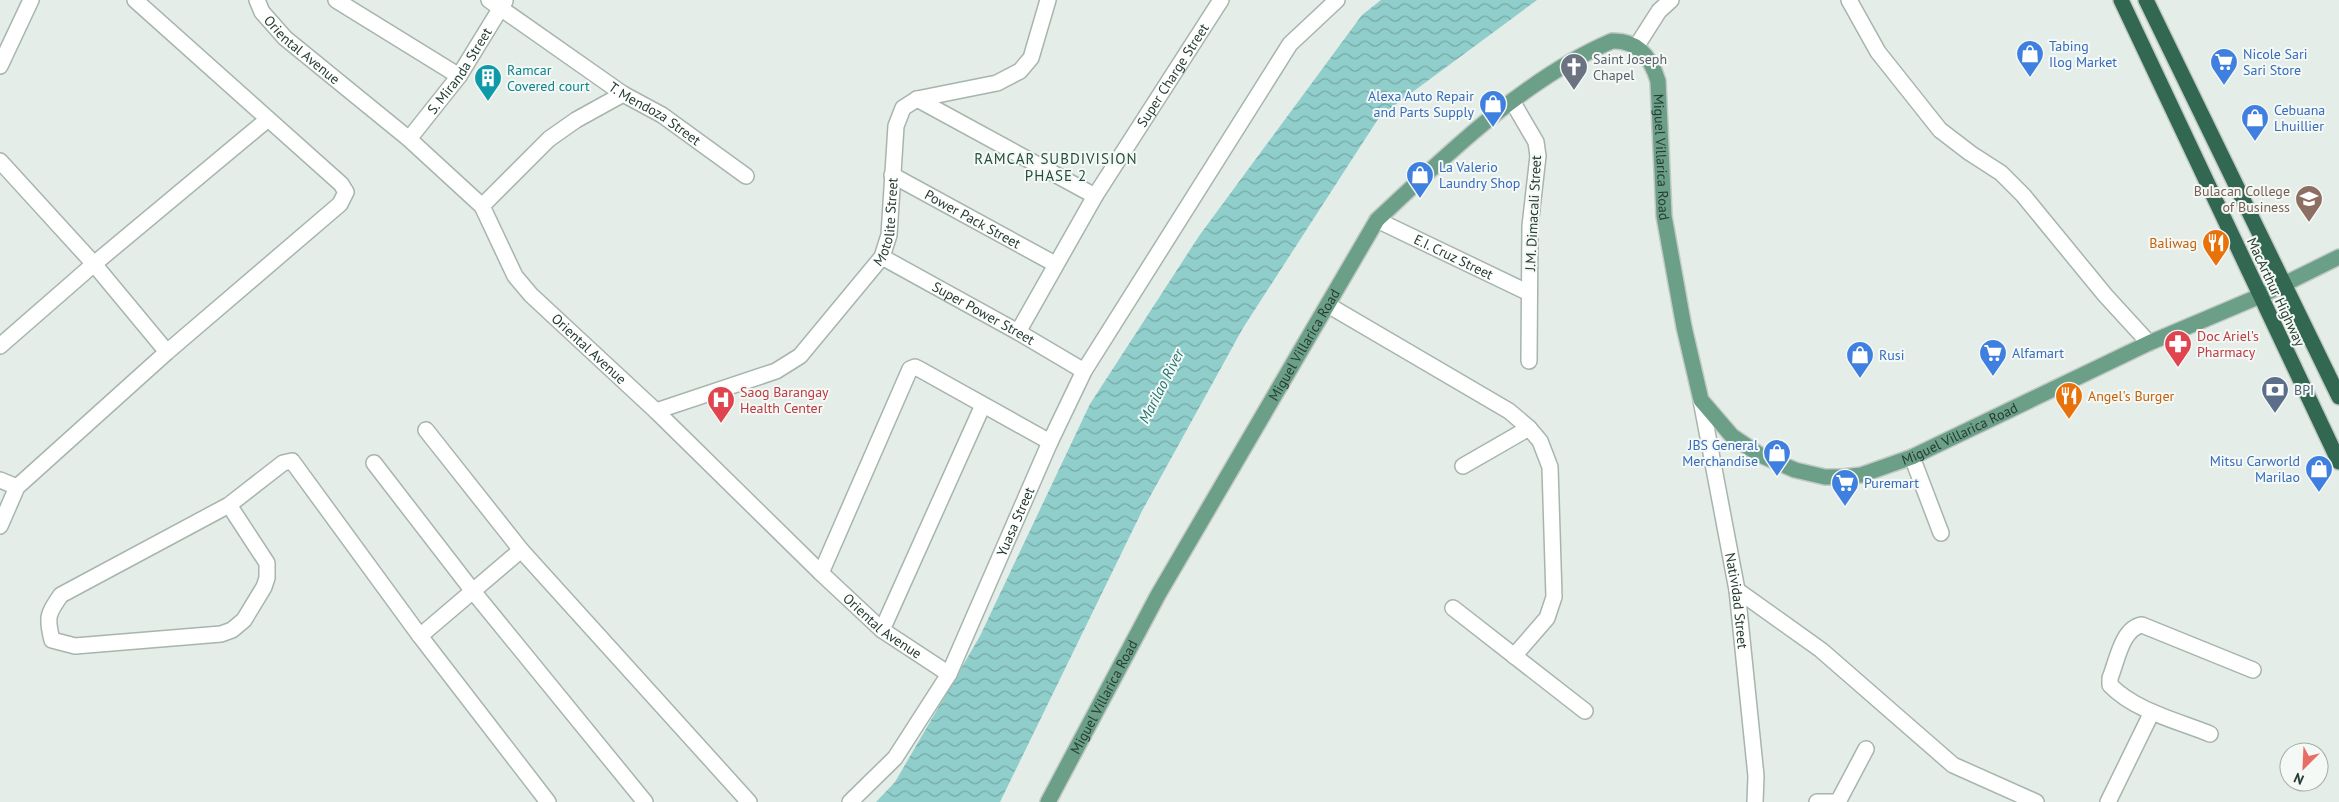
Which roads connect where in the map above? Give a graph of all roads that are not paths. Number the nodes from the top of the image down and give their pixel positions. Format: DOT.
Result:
graph roads {
  1 [pos="135,0"];
  2 [pos="257,0"];
  3 [pos="336,0"];
  4 [pos="1048,0"];
  5 [pos="1220,0"];
  6 [pos="1337,0"];
  7 [pos="1671,0"];
  8 [pos="1849,0"];
  9 [pos="2121,0"];
  10 [pos="2146,0"];
  11 [pos="27,1"];
  12 [pos="498,3"];
  13 [pos="1636,47"];
  14 [pos="0,66"];
  15 [pos="459,76"];
  16 [pos="623,94"];
  17 [pos="917,99"];
  18 [pos="1512,101"];
  19 [pos="268,119"];
  20 [pos="409,139"];
  21 [pos="0,161"];
  22 [pos="892,175"];
  23 [pos="746,176"];
  24 [pos="1095,196"];
  25 [pos="482,206"];
  26 [pos="1377,220"];
  27 [pos="882,257"];
  28 [pos="2339,257"];
  29 [pos="94,264"];
  30 [pos="1056,264"];
  31 [pos="2284,284"];
  32 [pos="1529,293"];
  33 [pos="2260,296"];
  34 [pos="1328,305"];
  35 [pos="1018,332"];
  36 [pos="2149,343"];
  37 [pos="0,346"];
  38 [pos="168,352"];
  39 [pos="1529,361"];
  40 [pos="1084,371"];
  41 [pos="2339,397"];
  42 [pos="1700,400"];
  43 [pos="983,405"];
  44 [pos="656,411"];
  45 [pos="1529,428"];
  46 [pos="426,430"];
  47 [pos="1050,442"];
  48 [pos="1912,458"];
  49 [pos="2339,462"];
  50 [pos="374,463"];
  51 [pos="1463,466"];
  52 [pos="0,480"];
  53 [pos="17,487"];
  54 [pos="229,505"];
  55 [pos="0,526"];
  56 [pos="1941,533"];
  57 [pos="520,550"];
  58 [pos="821,574"];
  59 [pos="472,590"];
  60 [pos="1737,590"];
  61 [pos="1453,608"];
  62 [pos="882,630"];
  63 [pos="420,636"];
  64 [pos="1514,656"];
  65 [pos="2253,670"];
  66 [pos="949,674"];
  67 [pos="1585,712"];
  68 [pos="2152,712"];
  69 [pos="2210,734"];
  70 [pos="1866,749"];
  71 [pos="548,802"];
  72 [pos="645,802"];
  73 [pos="749,802"];
  74 [pos="850,802"];
  75 [pos="1048,802"];
  76 [pos="1755,802"];
  77 [pos="1817,802"];
  78 [pos="1838,802"];
  79 [pos="2036,802"];
  80 [pos="2108,802"];
  1 -- 19 [label="street"];
  2 -- 20 [label="street, Oriental Avenue"];
  3 -- 15 [label="street"];
  4 -- 17 [label="street"];
  5 -- 24 [label="street, Super Charge Street"];
  6 -- 40 [label="street, Yuasa Street"];
  7 -- 13 [label="street"];
  8 -- 36 [label="street"];
  9 -- 33 [label="highway, MacArthur Highway"];
  10 -- 31 [label="highway, MacArthur Highway"];
  11 -- 14 [label="street"];
  12 -- 15 [label="street, S. Miranda Street"];
  12 -- 16 [label="street, T. Mendoza Street"];
  13 -- 18 [label="main road, Miguel Villarica Road"];
  13 -- 42 [label="main road, Miguel Villarica Road"];
  15 -- 20 [label="street, S. Miranda Street"];
  16 -- 23 [label="street, T. Mendoza Street"];
  16 -- 25 [label="street"];
  17 -- 22 [label="street, Motolite Street"];
  17 -- 24 [label="street"];
  18 -- 26 [label="main road, Miguel Villarica Road"];
  18 -- 32 [label="street, J.M. Dimacali Street"];
  19 -- 29 [label="street"];
  19 -- 38 [label="street"];
  20 -- 25 [label="street, Oriental Avenue"];
  21 -- 29 [label="street"];
  22 -- 27 [label="street, Motolite Street"];
  22 -- 30 [label="street, Power Pack Street"];
  24 -- 30 [label="street, Super Charge Street"];
  25 -- 44 [label="street, Oriental Avenue"];
  26 -- 32 [label="street, E.I. Cruz Street"];
  26 -- 34 [label="main road, Miguel Villarica Road"];
  27 -- 35 [label="street, Super Power Street"];
  27 -- 44 [label="street, Motolite Street"];
  28 -- 31 [label="main road, Miguel Villarica Road"];
  29 -- 37 [label="street"];
  29 -- 38 [label="street"];
  30 -- 35 [label="street, Super Charge Street"];
  31 -- 33 [label="main road, Miguel Villarica Road"];
  31 -- 41 [label="highway, MacArthur Highway"];
  32 -- 39 [label="street, J.M. Dimacali Street"];
  33 -- 36 [label="main road, Miguel Villarica Road"];
  33 -- 49 [label="highway, MacArthur Highway"];
  34 -- 45 [label="street"];
  34 -- 75 [label="main road, Miguel Villarica Road"];
  35 -- 40 [label="street, Super Power Street"];
  36 -- 48 [label="main road, Miguel Villarica Road"];
  38 -- 53 [label="street"];
  40 -- 47 [label="street, Yuasa Street"];
  42 -- 48 [label="main road, Miguel Villarica Road"];
  42 -- 60 [label="street, Natividad Street"];
  43 -- 47 [label="street"];
  43 -- 58 [label="street"];
  43 -- 62 [label="street"];
  44 -- 58 [label="street, Oriental Avenue"];
  45 -- 51 [label="street"];
  45 -- 64 [label="street"];
  46 -- 57 [label="street"];
  47 -- 66 [label="street, Yuasa Street"];
  48 -- 56 [label="street"];
  50 -- 59 [label="street"];
  52 -- 53 [label="street"];
  53 -- 55 [label="street"];
  54 -- 54 [label="street"];
  54 -- 63 [label="street"];
  57 -- 59 [label="street"];
  57 -- 73 [label="street"];
  58 -- 62 [label="street, Oriental Avenue"];
  59 -- 63 [label="street"];
  59 -- 72 [label="street"];
  60 -- 76 [label="street, Natividad Street"];
  60 -- 79 [label="street"];
  61 -- 64 [label="street"];
  62 -- 66 [label="street, Oriental Avenue"];
  63 -- 71 [label="street"];
  64 -- 67 [label="street"];
  65 -- 68 [label="street"];
  66 -- 74 [label="street, Yuasa Street"];
  68 -- 69 [label="street"];
  68 -- 80 [label="street"];
  70 -- 78 [label="street"];
  77 -- 78 [label="street"];
}
